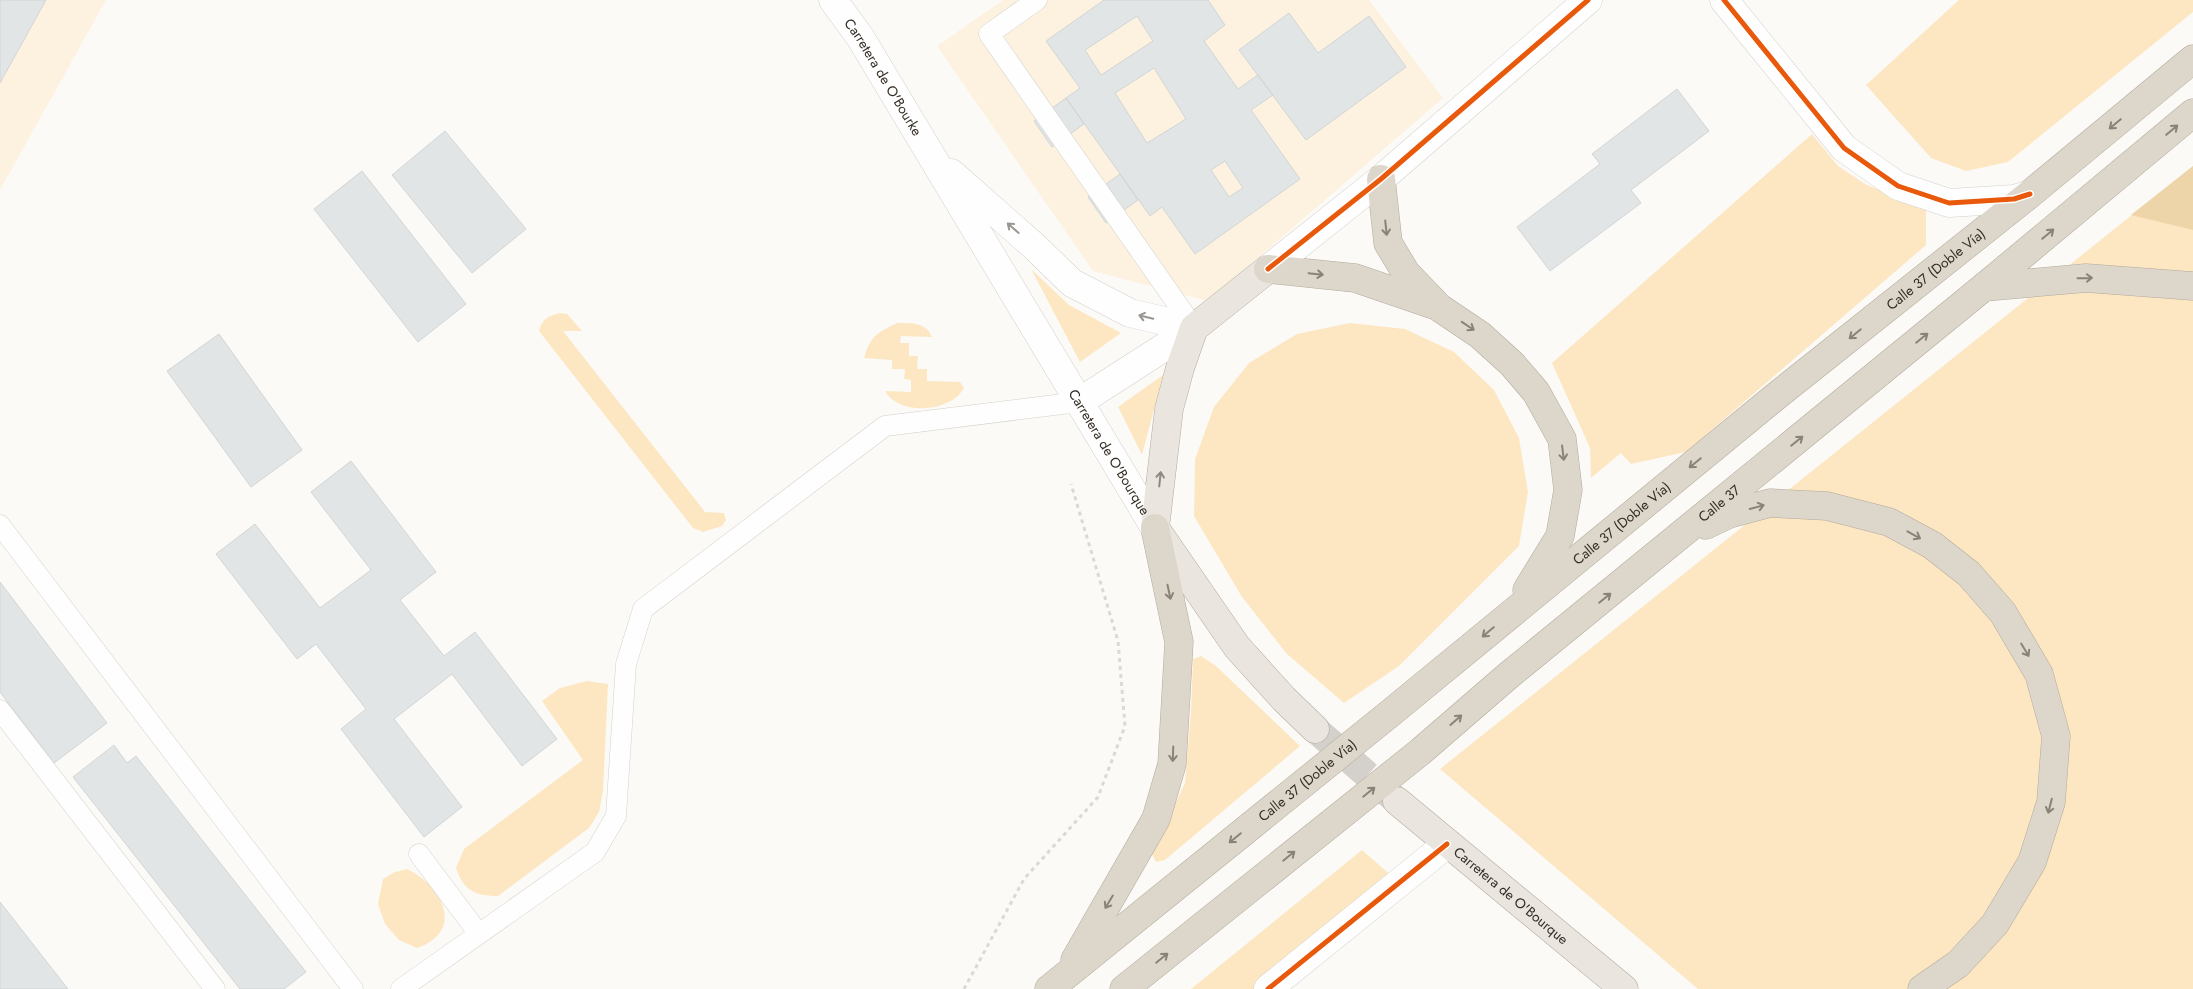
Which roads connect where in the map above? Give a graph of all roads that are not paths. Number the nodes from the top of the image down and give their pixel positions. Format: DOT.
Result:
graph roads {
  1 [pos="833,0"];
  2 [pos="1037,0"];
  3 [pos="1588,0"];
  4 [pos="1724,0"];
  5 [pos="2193,59"];
  6 [pos="2193,113"];
  7 [pos="931,156"];
  8 [pos="1381,179"];
  9 [pos="2030,194"];
  10 [pos="1268,269"];
  11 [pos="2193,286"];
  12 [pos="1984,287"];
  13 [pos="1437,306"];
  14 [pos="1194,328"];
  15 [pos="1079,402"];
  16 [pos="0,526"];
  17 [pos="1155,528"];
  18 [pos="1679,536"];
  19 [pos="1516,608"];
  20 [pos="0,710"];
  21 [pos="1316,729"];
  22 [pos="1397,801"];
  23 [pos="1447,844"];
  24 [pos="419,854"];
  25 [pos="479,934"];
  26 [pos="1058,982"];
  27 [pos="215,989"];
  28 [pos="353,989"];
  29 [pos="401,989"];
  30 [pos="1124,989"];
  31 [pos="1268,989"];
  32 [pos="1624,989"];
  33 [pos="1922,989"];
  1 -- 7 [label="main road, Carretera de O'Bourke"];
  2 -- 14 [label="lane"];
  3 -- 8 [label="main road"];
  4 -- 9 [label="main road"];
  5 -- 9 [label="highway, Calle 37 (Doble Vía), one-way"];
  12 -- 6 [label="highway, one-way"];
  14 -- 7 [label="main road, one-way"];
  7 -- 15 [label="main road, Carretera de O'Bourque"];
  8 -- 10 [label="main road"];
  8 -- 13 [label="highway, one-way"];
  9 -- 19 [label="highway, Calle 37 (Doble Vía), one-way"];
  10 -- 13 [label="highway, one-way"];
  10 -- 14 [label="main road"];
  12 -- 11 [label="highway, one-way"];
  18 -- 12 [label="highway, Calle 37, one-way"];
  13 -- 19 [label="highway, one-way"];
  14 -- 15 [label="main road"];
  17 -- 14 [label="main road, one-way"];
  15 -- 17 [label="main road, Carretera de O'Bourque"];
  15 -- 25 [label="lane"];
  16 -- 28 [label="lane"];
  17 -- 21 [label="main road, Carretera de O'Bourque"];
  17 -- 26 [label="highway, one-way"];
  30 -- 18 [label="highway, one-way"];
  18 -- 33 [label="highway, one-way"];
  19 -- 26 [label="highway, Calle 37 (Doble Vía), one-way"];
  20 -- 27 [label="lane"];
  22 -- 23 [label="main road, Carretera de O'Bourque"];
  23 -- 31 [label="main road"];
  23 -- 32 [label="main road, Carretera de O'Bourque"];
  24 -- 25 [label="lane"];
  25 -- 29 [label="lane"];
}
